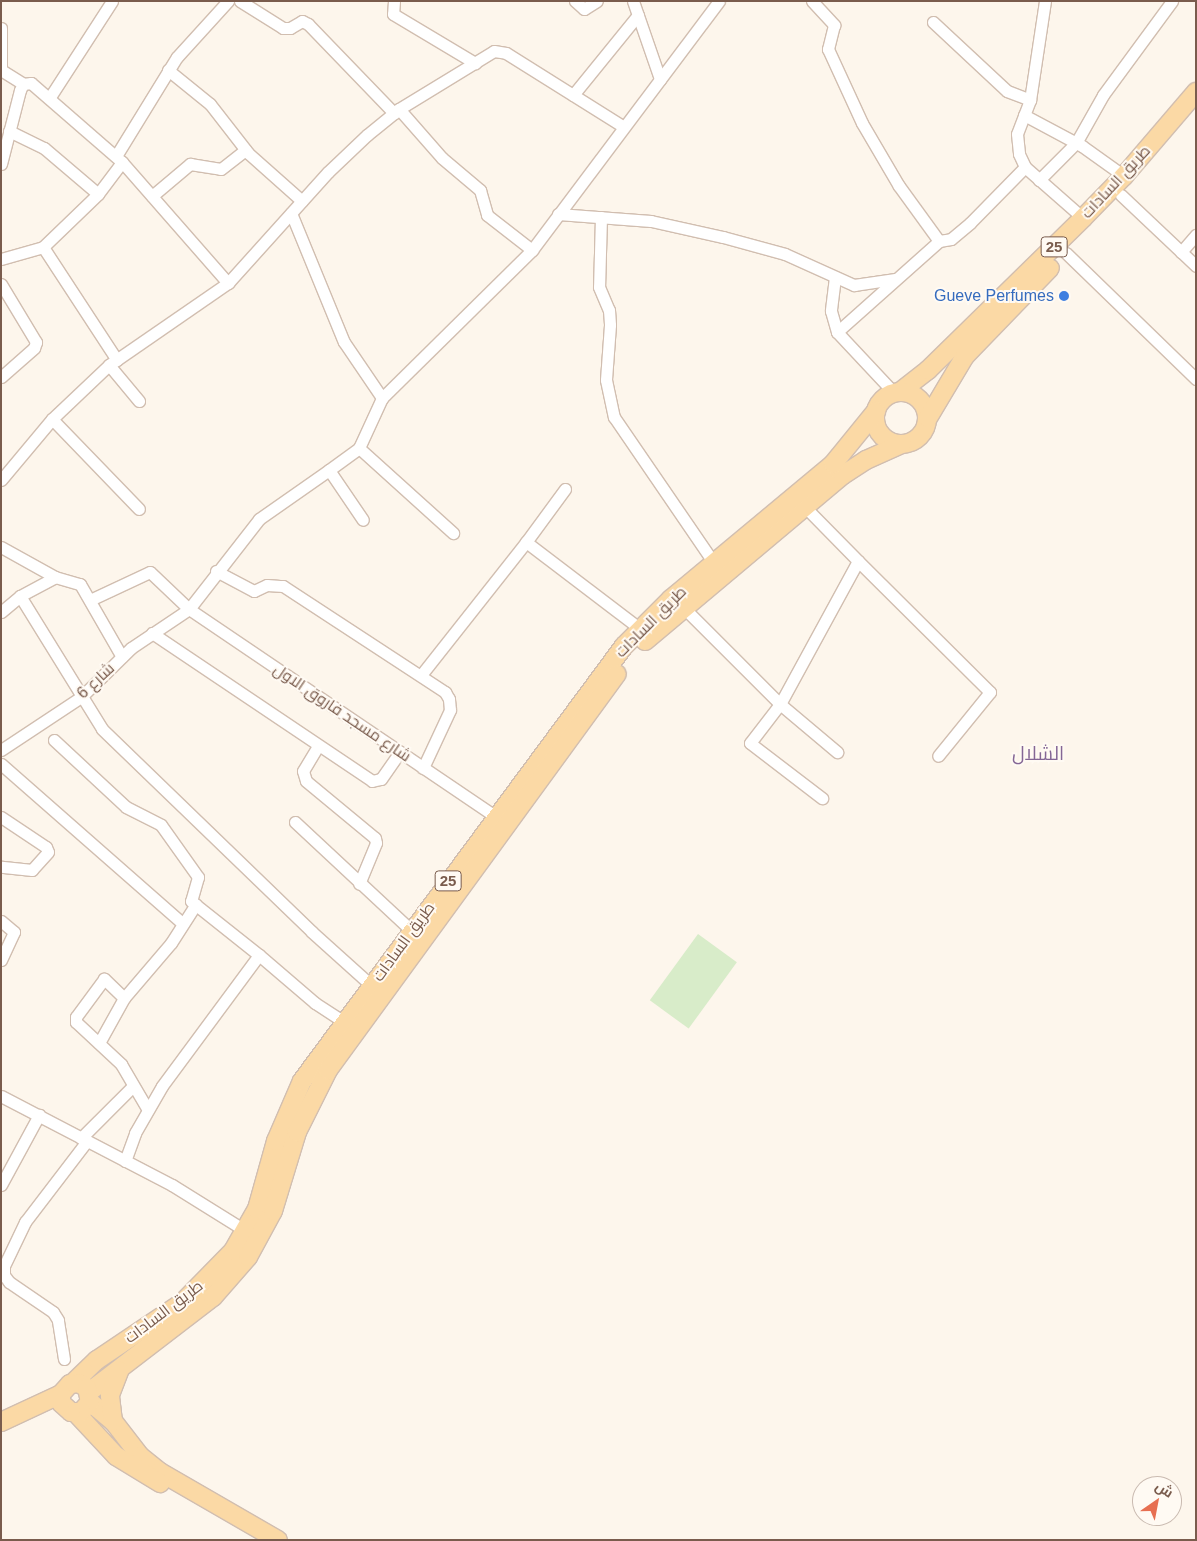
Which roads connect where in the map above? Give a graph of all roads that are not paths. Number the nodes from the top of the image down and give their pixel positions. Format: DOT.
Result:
graph roads {
  1 [pos="112,1"];
  2 [pos="228,1"];
  3 [pos="240,1"];
  4 [pos="394,1"];
  5 [pos="574,1"];
  6 [pos="596,1"];
  7 [pos="633,1"];
  8 [pos="720,1"];
  9 [pos="812,1"];
  10 [pos="1045,1"];
  11 [pos="1172,1"];
  12 [pos="638,15"];
  13 [pos="933,22"];
  14 [pos="1,28"];
  15 [pos="475,63"];
  16 [pos="1,70"];
  17 [pos="168,70"];
  18 [pos="660,80"];
  19 [pos="23,84"];
  20 [pos="1196,92"];
  21 [pos="573,95"];
  22 [pos="50,97"];
  23 [pos="1030,100"];
  24 [pos="1196,110"];
  25 [pos="397,111"];
  26 [pos="1024,115"];
  27 [pos="624,127"];
  28 [pos="8,130"];
  29 [pos="1076,143"];
  30 [pos="245,150"];
  31 [pos="119,159"];
  32 [pos="1,164"];
  33 [pos="1025,167"];
  34 [pos="1124,176"];
  35 [pos="1039,180"];
  36 [pos="98,194"];
  37 [pos="1120,195"];
  38 [pos="152,196"];
  39 [pos="302,201"];
  40 [pos="291,213"];
  41 [pos="558,214"];
  42 [pos="601,217"];
  43 [pos="1084,218"];
  44 [pos="1196,235"];
  45 [pos="939,241"];
  46 [pos="43,247"];
  47 [pos="532,250"];
  48 [pos="1181,252"];
  49 [pos="1066,253"];
  50 [pos="1,259"];
  51 [pos="1196,266"];
  52 [pos="835,277"];
  53 [pos="894,279"];
  54 [pos="228,283"];
  55 [pos="1,284"];
  56 [pos="837,332"];
  57 [pos="113,362"];
  58 [pos="1,377"];
  59 [pos="1196,379"];
  60 [pos="897,392"];
  61 [pos="382,398"];
  62 [pos="139,401"];
  63 [pos="876,412"];
  64 [pos="928,418"];
  65 [pos="52,419"];
  66 [pos="902,444"];
  67 [pos="359,448"];
  68 [pos="329,470"];
  69 [pos="1,480"];
  70 [pos="565,488"];
  71 [pos="805,507"];
  72 [pos="139,509"];
  73 [pos="363,520"];
  74 [pos="453,533"];
  75 [pos="526,542"];
  76 [pos="1,547"];
  77 [pos="858,560"];
  78 [pos="714,563"];
  79 [pos="216,571"];
  80 [pos="55,577"];
  81 [pos="20,596"];
  82 [pos="90,600"];
  83 [pos="683,607"];
  84 [pos="189,609"];
  85 [pos="1,612"];
  86 [pos="640,629"];
  87 [pos="152,634"];
  88 [pos="122,657"];
  89 [pos="421,675"];
  90 [pos="81,697"];
  91 [pos="780,704"];
  92 [pos="54,740"];
  93 [pos="318,746"];
  94 [pos="1,750"];
  95 [pos="400,752"];
  96 [pos="837,752"];
  97 [pos="938,756"];
  98 [pos="1,764"];
  99 [pos="423,768"];
  100 [pos="822,798"];
  101 [pos="495,816"];
  102 [pos="1,817"];
  103 [pos="295,822"];
  104 [pos="2,868"];
  105 [pos="359,884"];
  106 [pos="196,904"];
  107 [pos="1,921"];
  108 [pos="183,924"];
  109 [pos="412,931"];
  110 [pos="259,955"];
  111 [pos="1,960"];
  112 [pos="372,986"];
  113 [pos="124,998"];
  114 [pos="344,1022"];
  115 [pos="99,1043"];
  116 [pos="132,1087"];
  117 [pos="1,1096"];
  118 [pos="148,1110"];
  119 [pos="39,1115"];
  120 [pos="84,1139"];
  121 [pos="124,1161"];
  122 [pos="1,1185"];
  123 [pos="246,1231"];
  124 [pos="64,1359"];
  125 [pos="119,1371"];
  126 [pos="74,1382"];
  127 [pos="60,1394"];
  128 [pos="90,1397"];
  129 [pos="76,1413"];
  130 [pos="3,1420"];
  131 [pos="113,1422"];
  132 [pos="194,1494"];
  133 [pos="278,1540"];
  1 -- 22 [label="street"];
  2 -- 17 [label="street"];
  3 -- 25 [label="street"];
  4 -- 15 [label="street"];
  5 -- 6 [label="street"];
  7 -- 12 [label="street"];
  8 -- 18 [label="street"];
  9 -- 45 [label="street"];
  10 -- 23 [label="street"];
  11 -- 29 [label="street"];
  12 -- 18 [label="street"];
  12 -- 21 [label="street"];
  13 -- 23 [label="street"];
  14 -- 16 [label="street"];
  15 -- 21 [label="street"];
  15 -- 25 [label="street"];
  16 -- 19 [label="street"];
  17 -- 30 [label="street"];
  17 -- 31 [label="street"];
  18 -- 27 [label="street"];
  19 -- 22 [label="street"];
  19 -- 28 [label="street"];
  20 -- 34 [label="main road, طريق السادات / 25"];
  21 -- 27 [label="street"];
  22 -- 31 [label="street"];
  23 -- 26 [label="street"];
  24 -- 37 [label="main road, طريق السادات / 25"];
  25 -- 39 [label="street"];
  25 -- 47 [label="street"];
  26 -- 29 [label="street"];
  26 -- 33 [label="street"];
  27 -- 41 [label="street"];
  28 -- 32 [label="street"];
  28 -- 36 [label="street"];
  29 -- 34 [label="street"];
  29 -- 35 [label="street"];
  30 -- 38 [label="street"];
  30 -- 39 [label="street"];
  31 -- 36 [label="street"];
  31 -- 38 [label="street"];
  33 -- 35 [label="street"];
  33 -- 45 [label="street"];
  34 -- 43 [label="main road, طريق السادات / 25"];
  35 -- 43 [label="street"];
  36 -- 46 [label="street"];
  37 -- 48 [label="street"];
  37 -- 49 [label="main road, طريق السادات / 25"];
  38 -- 54 [label="street"];
  39 -- 40 [label="street"];
  40 -- 54 [label="street"];
  40 -- 61 [label="street"];
  41 -- 42 [label="street"];
  41 -- 47 [label="street"];
  42 -- 52 [label="street"];
  42 -- 78 [label="street"];
  43 -- 60 [label="main road, طريق السادات / 25"];
  44 -- 48 [label="street"];
  45 -- 53 [label="street"];
  46 -- 50 [label="street"];
  46 -- 57 [label="street"];
  47 -- 61 [label="street"];
  48 -- 51 [label="street"];
  49 -- 59 [label="street"];
  49 -- 64 [label="main road, طريق السادات / 25"];
  52 -- 53 [label="street"];
  52 -- 56 [label="street"];
  53 -- 56 [label="street"];
  54 -- 57 [label="street"];
  55 -- 58 [label="street"];
  56 -- 60 [label="street"];
  57 -- 62 [label="street"];
  57 -- 65 [label="street"];
  60 -- 63 [label="main road"];
  60 -- 64 [label="main road"];
  61 -- 67 [label="street"];
  63 -- 66 [label="main road"];
  63 -- 78 [label="main road, طريق السادات / 25"];
  64 -- 66 [label="main road"];
  65 -- 69 [label="street"];
  65 -- 72 [label="street"];
  66 -- 71 [label="main road, طريق السادات / 25"];
  67 -- 68 [label="street"];
  67 -- 74 [label="street"];
  68 -- 73 [label="street"];
  68 -- 79 [label="street"];
  70 -- 75 [label="street"];
  71 -- 77 [label="street"];
  71 -- 83 [label="main road, طريق السادات / 25"];
  75 -- 86 [label="street"];
  75 -- 89 [label="street"];
  76 -- 80 [label="street"];
  77 -- 91 [label="street"];
  77 -- 97 [label="street"];
  78 -- 86 [label="main road, طريق السادات / 25"];
  79 -- 84 [label="street"];
  79 -- 89 [label="street"];
  80 -- 81 [label="street"];
  80 -- 82 [label="street"];
  81 -- 85 [label="street"];
  81 -- 90 [label="street"];
  82 -- 84 [label="street, شارع مسجد فاروق الاول"];
  82 -- 88 [label="street"];
  83 -- 91 [label="street"];
  83 -- 125 [label="main road, طريق السادات / 25"];
  84 -- 87 [label="street, شارع 6"];
  84 -- 95 [label="street, شارع مسجد فاروق الاول"];
  86 -- 101 [label="main road, طريق السادات / 25"];
  87 -- 88 [label="street, شارع 6"];
  87 -- 93 [label="street"];
  88 -- 90 [label="street, شارع 6"];
  89 -- 99 [label="street"];
  90 -- 94 [label="street, شارع 6"];
  90 -- 112 [label="street"];
  91 -- 96 [label="street"];
  91 -- 100 [label="street"];
  92 -- 106 [label="street"];
  93 -- 95 [label="street"];
  93 -- 105 [label="street"];
  95 -- 99 [label="street, شارع مسجد فاروق الاول"];
  98 -- 108 [label="street"];
  99 -- 101 [label="street, شارع مسجد فاروق الاول"];
  101 -- 109 [label="main road, طريق السادات / 25"];
  102 -- 104 [label="street"];
  103 -- 105 [label="street"];
  105 -- 109 [label="street"];
  106 -- 108 [label="street"];
  106 -- 110 [label="street"];
  107 -- 111 [label="street"];
  108 -- 113 [label="street"];
  109 -- 112 [label="main road, طريق السادات / 25"];
  110 -- 114 [label="street"];
  110 -- 118 [label="street"];
  112 -- 114 [label="main road, طريق السادات / 25"];
  113 -- 115 [label="street"];
  113 -- 115 [label="street"];
  114 -- 123 [label="main road, طريق السادات / 25"];
  115 -- 116 [label="street"];
  116 -- 118 [label="street"];
  116 -- 120 [label="street"];
  117 -- 119 [label="street"];
  118 -- 121 [label="street"];
  119 -- 120 [label="street"];
  119 -- 122 [label="street"];
  120 -- 121 [label="street"];
  120 -- 124 [label="street"];
  121 -- 123 [label="street"];
  123 -- 126 [label="main road, طريق السادات / 25"];
  125 -- 128 [label="main road, طريق السادات / 25"];
  125 -- 131 [label="main road"];
  126 -- 127 [label="main road"];
  126 -- 128 [label="main road"];
  127 -- 129 [label="main road"];
  127 -- 130 [label="main road"];
  128 -- 129 [label="main road"];
  128 -- 131 [label="main road"];
  129 -- 132 [label="main road"];
  131 -- 132 [label="main road"];
  132 -- 133 [label="main road"];
}
